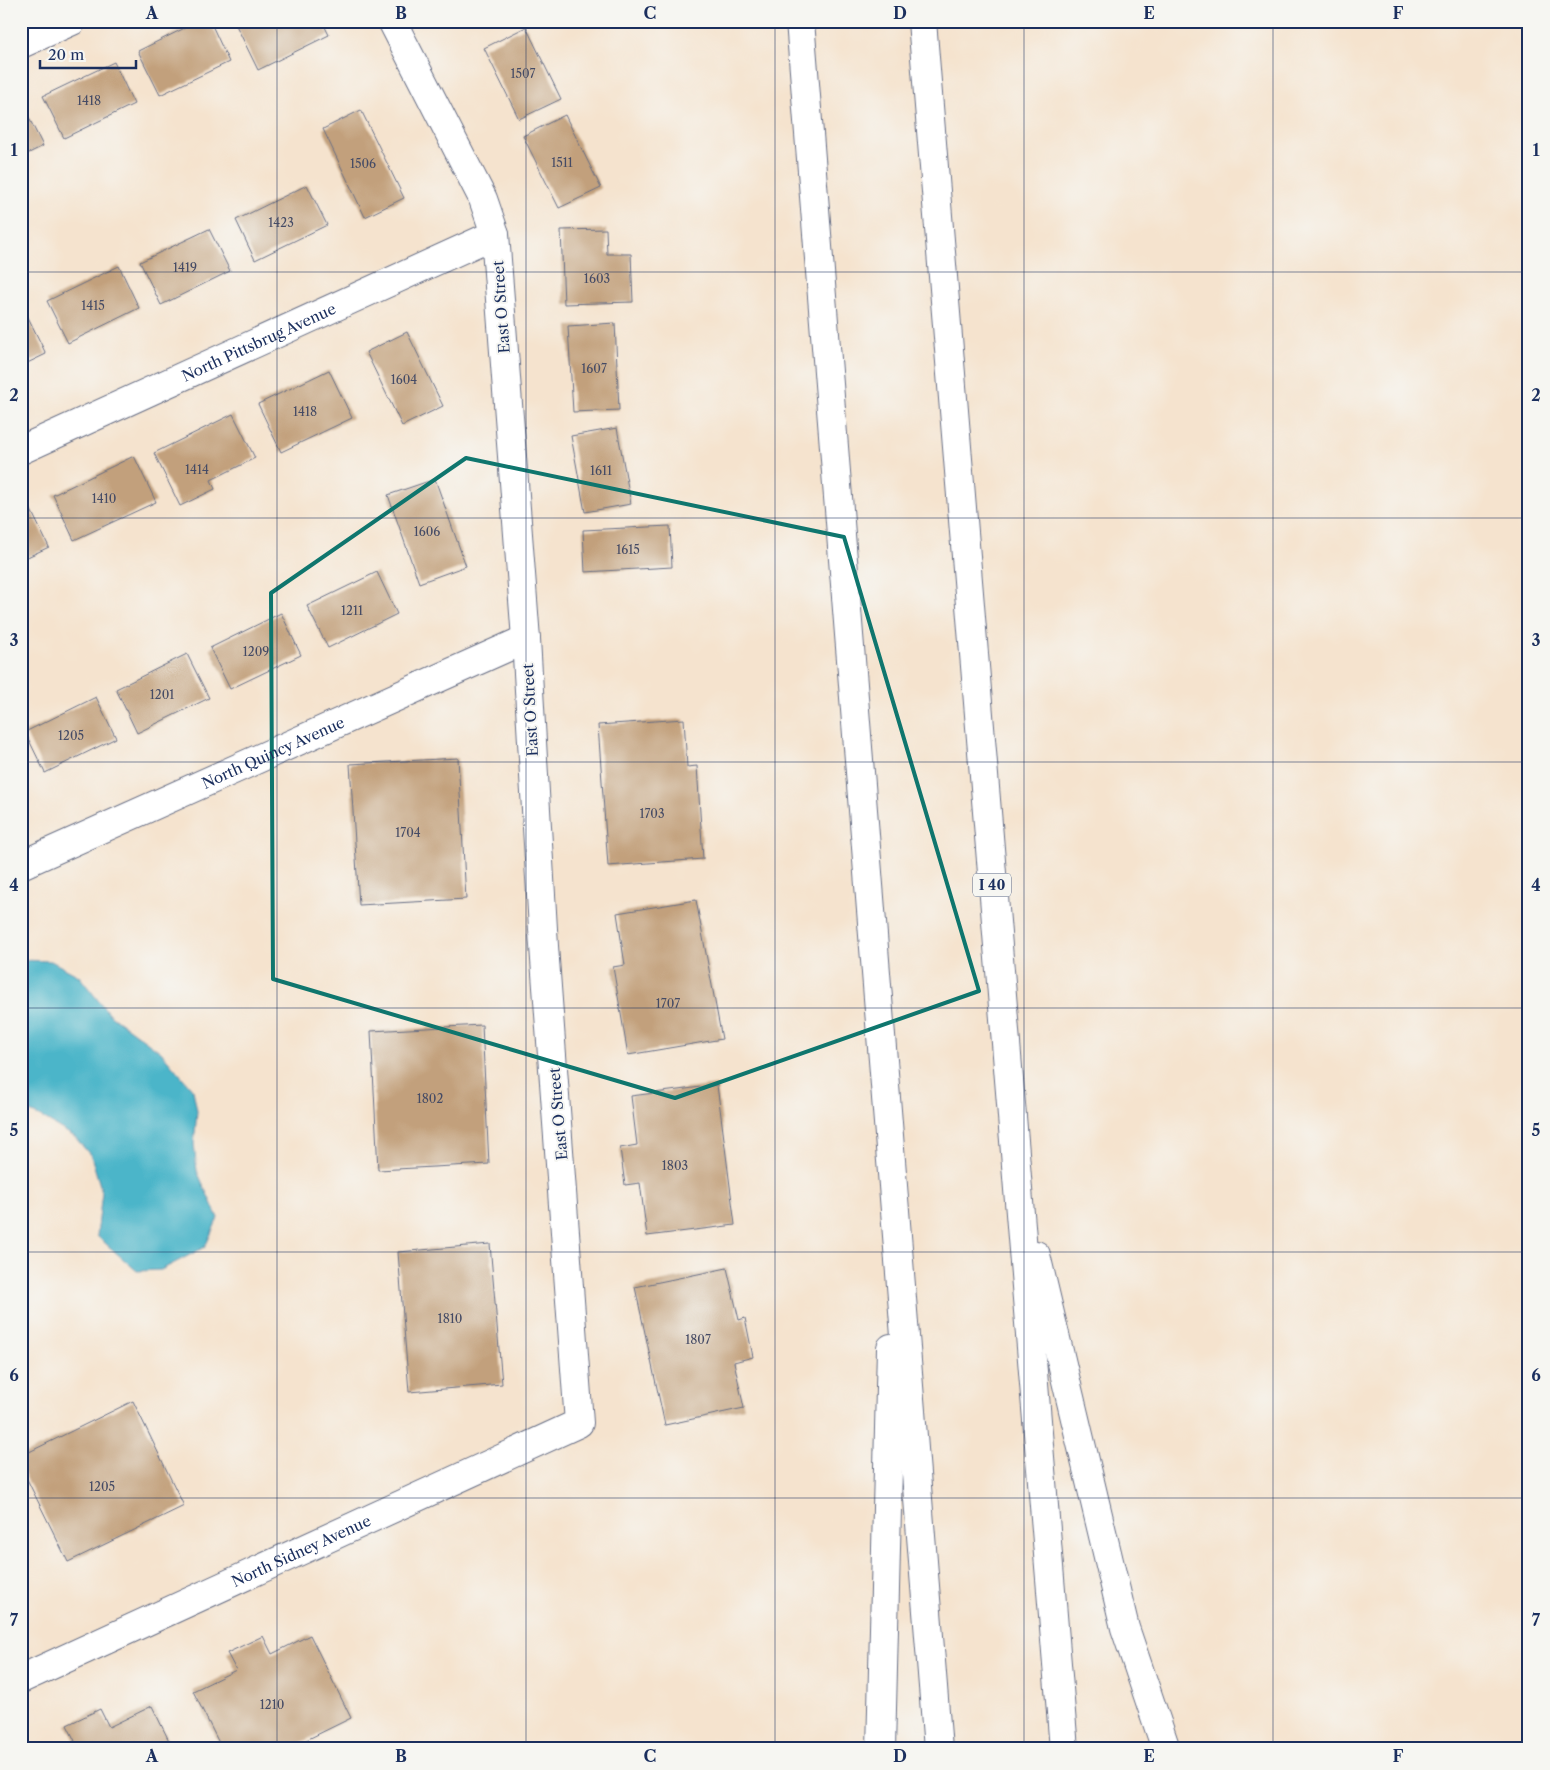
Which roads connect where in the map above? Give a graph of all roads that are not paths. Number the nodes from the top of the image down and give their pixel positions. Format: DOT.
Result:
graph roads {
  1 [pos="72,21"];
  2 [pos="392,21"];
  3 [pos="800,21"];
  4 [pos="922,21"];
  5 [pos="21,44"];
  6 [pos="495,234"];
  7 [pos="21,450"];
  8 [pos="526,639"];
  9 [pos="21,865"];
  10 [pos="1015,1165"];
  11 [pos="895,1199"];
  12 [pos="579,1423"];
  13 [pos="21,1679"];
  14 [pos="881,1749"];
  15 [pos="938,1749"];
  16 [pos="1064,1749"];
  17 [pos="1166,1749"];
  1 -- 5 [label="main road"];
  2 -- 6 [label="main road, East O Street"];
  3 -- 11 [label="main road"];
  4 -- 10 [label="main road, I 40"];
  6 -- 7 [label="main road, North Pittsbrug Avenue"];
  6 -- 8 [label="main road, East O Street"];
  8 -- 9 [label="main road, North Quincy Avenue"];
  8 -- 12 [label="main road, East O Street"];
  10 -- 16 [label="main road, I 40"];
  10 -- 17 [label="main road"];
  11 -- 14 [label="main road"];
  11 -- 15 [label="main road"];
  12 -- 13 [label="main road, North Sidney Avenue"];
}
